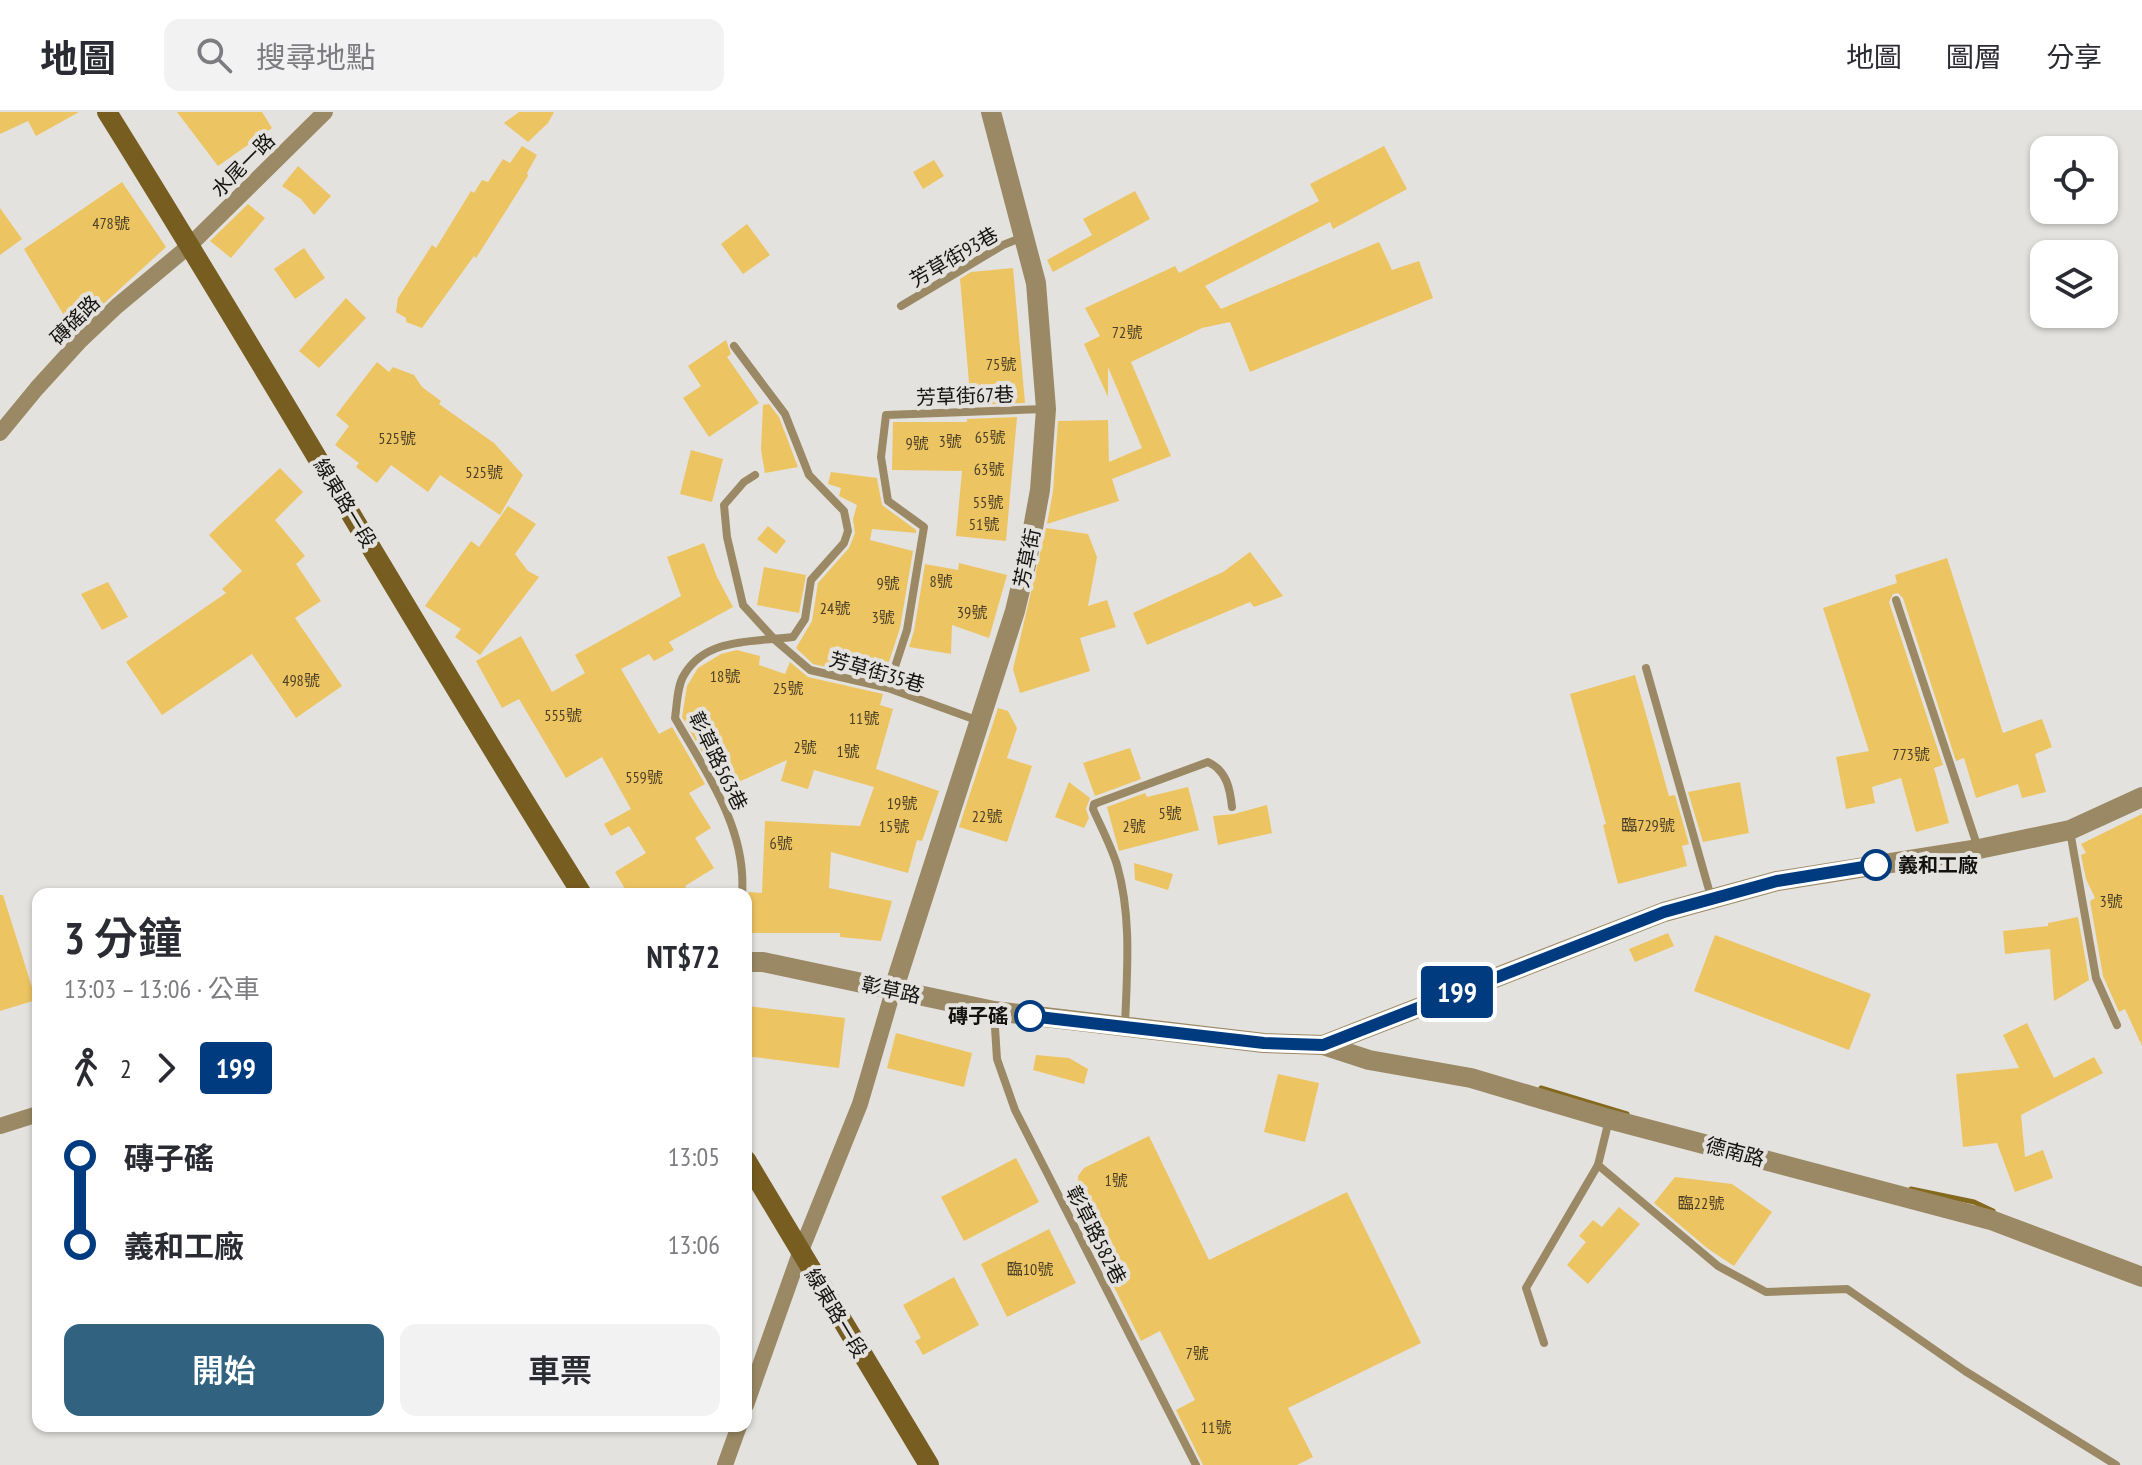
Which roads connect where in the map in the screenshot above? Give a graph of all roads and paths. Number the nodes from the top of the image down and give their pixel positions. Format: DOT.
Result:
graph roads {
  1 [pos="325,112"];
  2 [pos="991,112"];
  3 [pos="114,115"];
  4 [pos="1023,237"];
  5 [pos="189,246"];
  6 [pos="901,306"];
  7 [pos="734,346"];
  8 [pos="1046,409"];
  9 [pos="0,433"];
  10 [pos="755,475"];
  11 [pos="1896,600"];
  12 [pos="775,640"];
  13 [pos="1646,668"];
  14 [pos="888,688"];
  15 [pos="979,721"];
  16 [pos="2142,797"];
  17 [pos="1232,807"];
  18 [pos="2070,830"];
  19 [pos="1979,849"];
  20 [pos="578,888"];
  21 [pos="742,888"];
  22 [pos="1711,898"];
  23 [pos="752,962"];
  24 [pos="893,991"];
  25 [pos="994,1011"];
  26 [pos="2117,1025"];
  27 [pos="1125,1028"];
  28 [pos="1323,1045"];
  29 [pos="32,1115"];
  30 [pos="1609,1119"];
  31 [pos="2,1120"];
  32 [pos="1598,1165"];
  33 [pos="752,1170"];
  34 [pos="800,1253"];
  35 [pos="2142,1277"];
  36 [pos="1544,1343"];
  37 [pos="752,1388"];
  38 [pos="737,1432"];
  39 [pos="725,1465"];
  40 [pos="929,1465"];
  41 [pos="1196,1465"];
  42 [pos="2116,1465"];
  1 -- 5 [label="street, 水尾一路"];
  2 -- 4 [label="street, 芳草街"];
  3 -- 5 [label="main road, 線東路一段"];
  4 -- 6 [label="lane, 芳草街93巷"];
  4 -- 8 [label="street, 芳草街"];
  5 -- 9 [label="street, 磚磘路"];
  5 -- 20 [label="main road, 線東路一段"];
  7 -- 12 [label="lane"];
  8 -- 14 [label="lane, 芳草街67巷"];
  8 -- 15 [label="street, 芳草街"];
  10 -- 12 [label="lane, 芳草街35巷"];
  11 -- 19 [label="lane"];
  12 -- 14 [label="lane, 芳草街35巷"];
  12 -- 21 [label="lane, 彰草路563巷"];
  13 -- 22 [label="lane"];
  14 -- 15 [label="lane, 芳草街35巷"];
  15 -- 24 [label="street, 芳草街"];
  16 -- 18 [label="street"];
  17 -- 27 [label="lane"];
  18 -- 19 [label="street"];
  18 -- 26 [label="lane"];
  19 -- 22 [label="street"];
  22 -- 28 [label="street"];
  23 -- 24 [label="street, 彰草路"];
  24 -- 25 [label="street, 彰草路"];
  24 -- 34 [label="street"];
  25 -- 27 [label="street, 彰草路"];
  25 -- 41 [label="lane, 彰草路582巷"];
  27 -- 28 [label="street, 彰草路"];
  28 -- 30 [label="street, 德南路"];
  29 -- 31 [label="street"];
  30 -- 32 [label="lane"];
  30 -- 35 [label="street, 德南路"];
  32 -- 36 [label="lane"];
  32 -- 42 [label="lane"];
  33 -- 34 [label="main road, 線東路一段"];
  34 -- 37 [label="street"];
  34 -- 40 [label="main road, 線東路一段"];
  38 -- 39 [label="street"];
}
